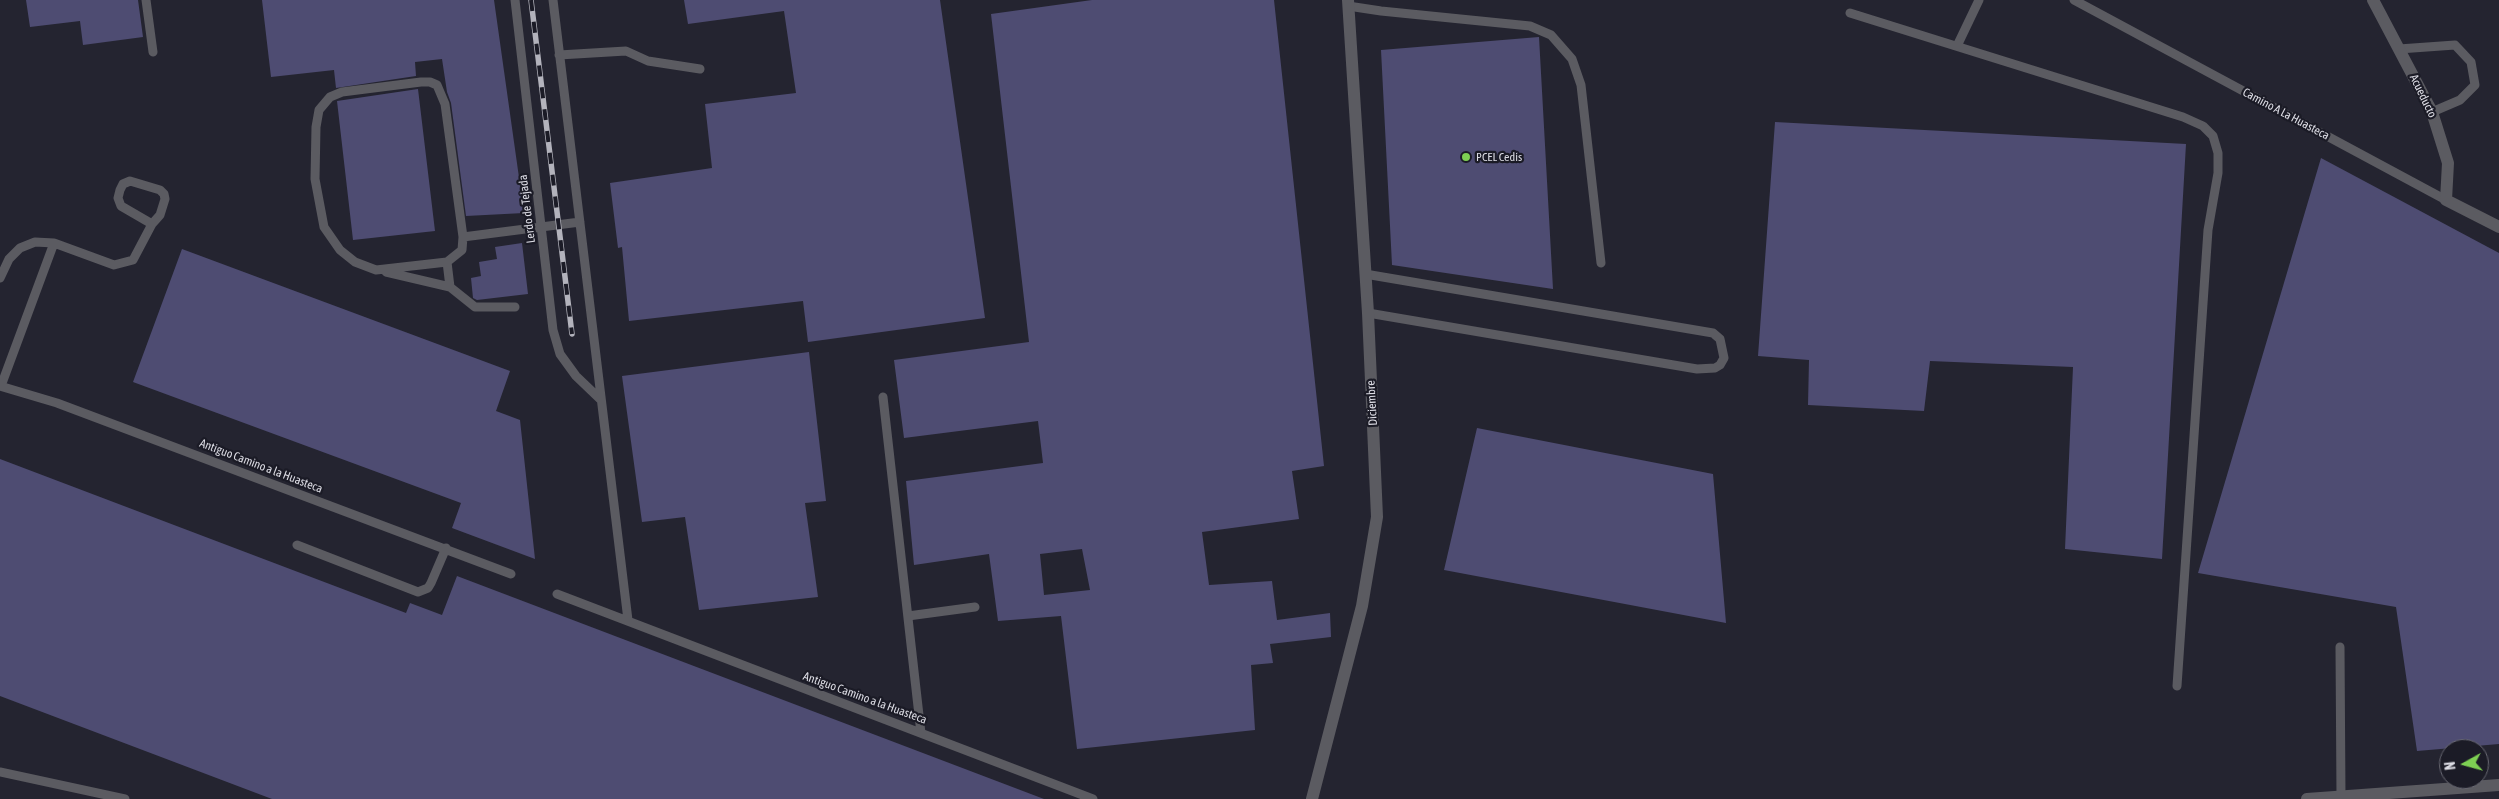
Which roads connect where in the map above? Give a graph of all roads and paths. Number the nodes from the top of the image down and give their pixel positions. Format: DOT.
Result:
graph roads {
  1 [pos="146,0"];
  2 [pos="514,0"];
  3 [pos="553,0"];
  4 [pos="1979,0"];
  5 [pos="2074,0"];
  6 [pos="2373,0"];
  7 [pos="1348,3"];
  8 [pos="1850,13"];
  9 [pos="1957,46"];
  10 [pos="2399,48"];
  11 [pos="153,52"];
  12 [pos="559,56"];
  13 [pos="700,69"];
  14 [pos="2432,112"];
  15 [pos="2446,200"];
  16 [pos="580,222"];
  17 [pos="152,224"];
  18 [pos="542,227"];
  19 [pos="2499,227"];
  20 [pos="464,237"];
  21 [pos="54,243"];
  22 [pos="447,262"];
  23 [pos="1602,263"];
  24 [pos="376,270"];
  25 [pos="1365,274"];
  26 [pos="0,278"];
  27 [pos="450,287"];
  28 [pos="515,307"];
  29 [pos="1368,313"];
  30 [pos="0,386"];
  31 [pos="882,397"];
  32 [pos="600,400"];
  33 [pos="297,545"];
  34 [pos="446,548"];
  35 [pos="511,574"];
  36 [pos="557,594"];
  37 [pos="975,607"];
  38 [pos="908,616"];
  39 [pos="628,620"];
  40 [pos="2340,647"];
  41 [pos="2177,686"];
  42 [pos="921,733"];
  43 [pos="0,772"];
  44 [pos="2499,785"];
  45 [pos="2422,795"];
  46 [pos="2341,796"];
  47 [pos="125,799"];
  48 [pos="1093,799"];
  49 [pos="1312,799"];
  50 [pos="2307,799"];
  1 -- 11 [label="lane"];
  2 -- 18 [label="lane, Lerdo de Tejada"];
  3 -- 12 [label="lane"];
  4 -- 9 [label="lane"];
  5 -- 15 [label="lane, Camino A La Huasteca"];
  6 -- 10 [label="street, Acueducto"];
  7 -- 23 [label="lane"];
  7 -- 25 [label="street, Diciembre"];
  8 -- 9 [label="lane"];
  9 -- 41 [label="lane"];
  10 -- 14 [label="street, Acueducto"];
  10 -- 14 [label="lane"];
  12 -- 13 [label="lane"];
  12 -- 16 [label="lane"];
  14 -- 15 [label="street, Acueducto"];
  15 -- 19 [label="street, Camino A La Huasteca"];
  16 -- 18 [label="lane"];
  16 -- 32 [label="lane"];
  17 -- 17 [label="lane"];
  17 -- 21 [label="lane"];
  18 -- 20 [label="lane"];
  18 -- 32 [label="lane, Lerdo de Tejada"];
  20 -- 22 [label="lane"];
  20 -- 24 [label="lane"];
  21 -- 26 [label="lane"];
  21 -- 30 [label="lane"];
  22 -- 24 [label="lane"];
  22 -- 27 [label="lane"];
  24 -- 27 [label="lane"];
  25 -- 29 [label="street, Diciembre"];
  25 -- 29 [label="lane"];
  27 -- 28 [label="lane"];
  29 -- 49 [label="street, Diciembre"];
  30 -- 34 [label="lane, Antiguo Camino a la Huasteca"];
  31 -- 38 [label="lane"];
  32 -- 39 [label="lane"];
  33 -- 34 [label="lane"];
  34 -- 35 [label="lane, Antiguo Camino a la Huasteca"];
  36 -- 39 [label="lane, Antiguo Camino a la Huasteca"];
  37 -- 38 [label="lane"];
  38 -- 42 [label="lane"];
  39 -- 42 [label="lane, Antiguo Camino a la Huasteca"];
  40 -- 46 [label="lane"];
  42 -- 48 [label="lane, Antiguo Camino a la Huasteca"];
  43 -- 47 [label="lane"];
  44 -- 45 [label="street"];
  45 -- 46 [label="street"];
  46 -- 50 [label="street"];
}
